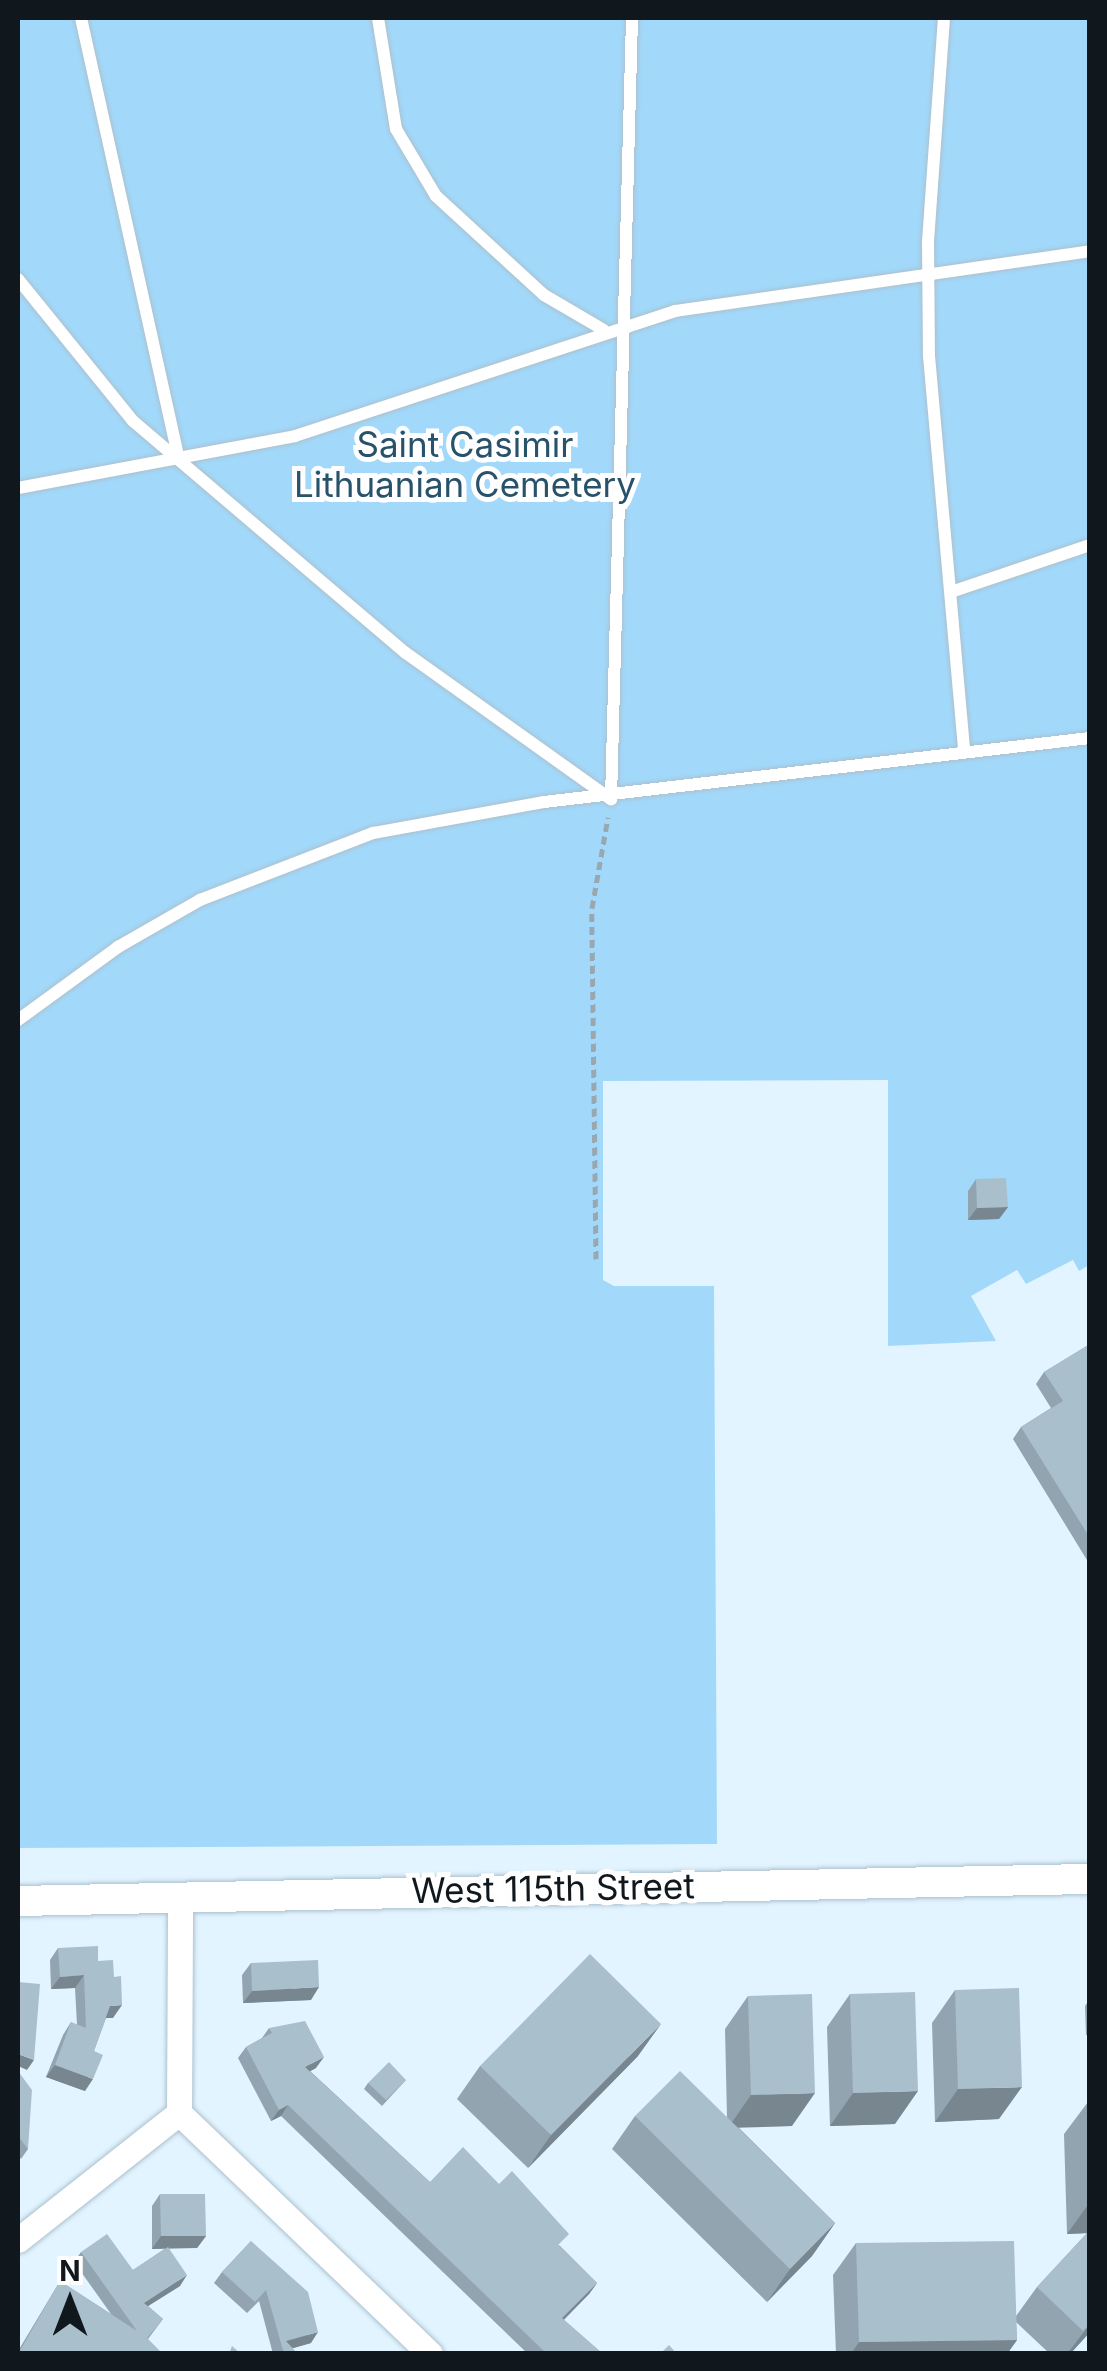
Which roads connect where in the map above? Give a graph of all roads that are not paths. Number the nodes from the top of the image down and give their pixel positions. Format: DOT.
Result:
graph roads {
  1 [pos="81,18"];
  2 [pos="378,18"];
  3 [pos="632,18"];
  4 [pos="944,18"];
  5 [pos="1090,251"];
  6 [pos="928,277"];
  7 [pos="18,279"];
  8 [pos="624,325"];
  9 [pos="604,330"];
  10 [pos="179,460"];
  11 [pos="18,488"];
  12 [pos="1090,545"];
  13 [pos="951,592"];
  14 [pos="1090,738"];
  15 [pos="964,749"];
  16 [pos="610,799"];
  17 [pos="18,1020"];
  18 [pos="1090,1878"];
  19 [pos="180,1897"];
  20 [pos="18,1901"];
  21 [pos="180,2113"];
  22 [pos="18,2240"];
  23 [pos="414,2348"];
  1 -- 10 [label="lane"];
  2 -- 9 [label="lane"];
  3 -- 8 [label="lane"];
  4 -- 6 [label="lane"];
  5 -- 6 [label="lane"];
  6 -- 8 [label="lane"];
  6 -- 13 [label="lane"];
  7 -- 10 [label="lane"];
  8 -- 9 [label="lane"];
  8 -- 16 [label="lane"];
  9 -- 10 [label="lane"];
  10 -- 11 [label="lane"];
  10 -- 16 [label="lane"];
  12 -- 13 [label="lane"];
  13 -- 15 [label="lane"];
  14 -- 15 [label="lane"];
  15 -- 16 [label="lane"];
  16 -- 17 [label="lane"];
  18 -- 19 [label="street, West 115th Street"];
  19 -- 20 [label="street, West 115th Street"];
  19 -- 21 [label="street"];
  21 -- 22 [label="street"];
  21 -- 23 [label="street"];
}
